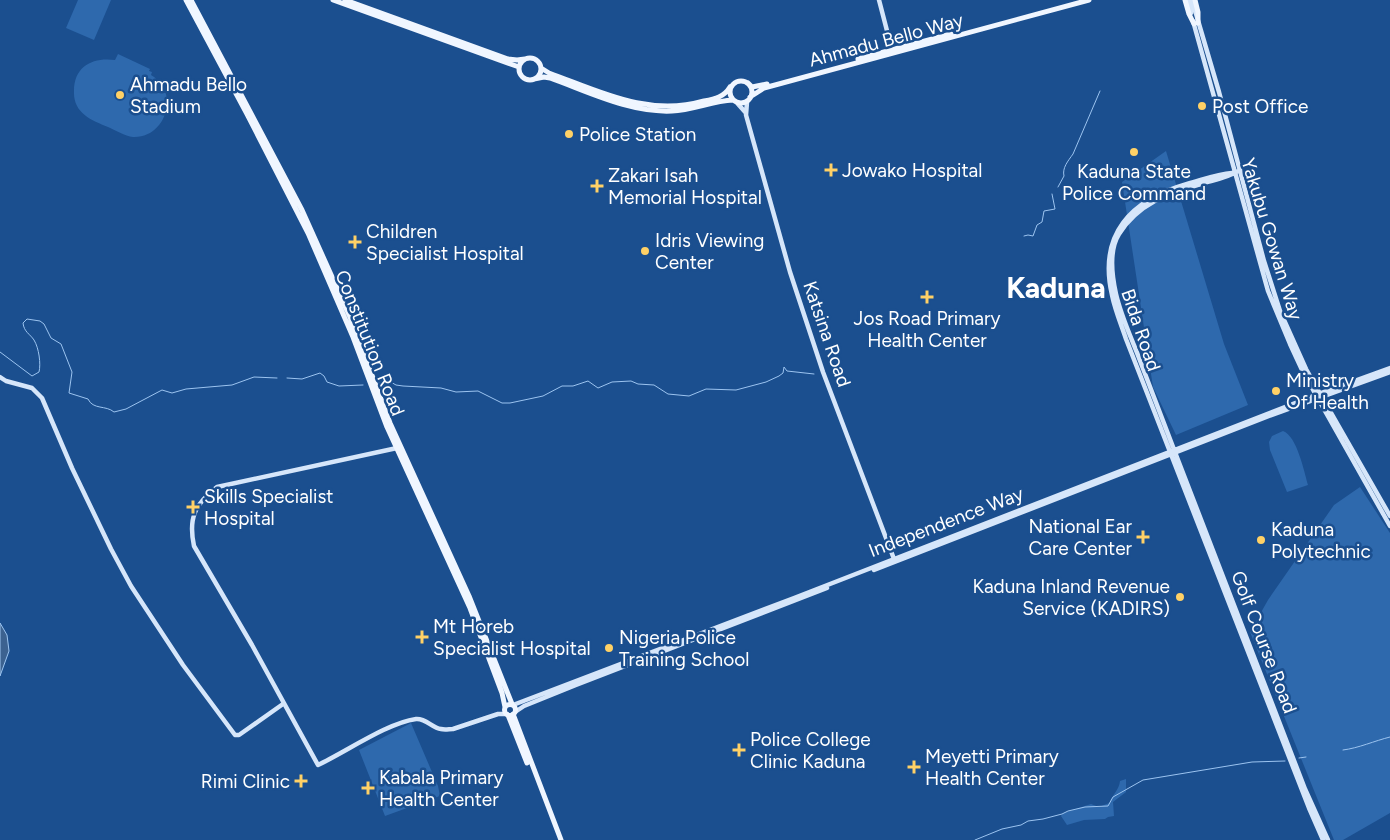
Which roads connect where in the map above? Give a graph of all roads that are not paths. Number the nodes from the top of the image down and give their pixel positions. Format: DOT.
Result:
graph roads {
  1 [pos="186,0"];
  2 [pos="191,0"];
  3 [pos="333,0"];
  4 [pos="346,0"];
  5 [pos="879,0"];
  6 [pos="1077,0"];
  7 [pos="1090,0"];
  8 [pos="1186,0"];
  9 [pos="1193,0"];
  10 [pos="1196,24"];
  11 [pos="892,50"];
  12 [pos="525,59"];
  13 [pos="519,67"];
  14 [pos="542,68"];
  15 [pos="230,77"];
  16 [pos="534,79"];
  17 [pos="748,83"];
  18 [pos="730,87"];
  19 [pos="749,99"];
  20 [pos="733,100"];
  21 [pos="738,104"];
  22 [pos="746,115"];
  23 [pos="1238,171"];
  24 [pos="1390,368"];
  25 [pos="1390,372"];
  26 [pos="0,377"];
  27 [pos="6,381"];
  28 [pos="0,382"];
  29 [pos="374,386"];
  30 [pos="1314,387"];
  31 [pos="1329,392"];
  32 [pos="1310,399"];
  33 [pos="1321,399"];
  34 [pos="397,448"];
  35 [pos="1173,452"];
  36 [pos="418,489"];
  37 [pos="1390,516"];
  38 [pos="1390,526"];
  39 [pos="894,559"];
  40 [pos="283,704"];
  41 [pos="512,704"];
  42 [pos="509,712"];
  43 [pos="1311,808"];
  44 [pos="559,840"];
  45 [pos="1323,840"];
  46 [pos="1328,840"];
  1 -- 15 [label="main road, Constitution Road"];
  2 -- 15 [label="main road, Constitution Road"];
  3 -- 13 [label="main road"];
  4 -- 12 [label="main road"];
  5 -- 11 [label="street"];
  6 -- 11 [label="main road, Ahmadu Bello Way"];
  7 -- 19 [label="main road, Ahmadu Bello Way"];
  8 -- 10 [label="main road"];
  9 -- 10 [label="main road"];
  10 -- 23 [label="street, Yakubu Gowan Way"];
  11 -- 17 [label="main road, Ahmadu Bello Way"];
  12 -- 13 [label="main road"];
  12 -- 14 [label="main road"];
  13 -- 16 [label="main road"];
  14 -- 16 [label="main road"];
  14 -- 18 [label="main road"];
  15 -- 29 [label="main road, Constitution Road"];
  16 -- 20 [label="main road"];
  17 -- 18 [label="main road"];
  17 -- 19 [label="main road"];
  18 -- 20 [label="main road"];
  19 -- 21 [label="main road"];
  19 -- 22 [label="street, Katsina Road"];
  20 -- 21 [label="main road"];
  21 -- 22 [label="street, Katsina Road"];
  22 -- 39 [label="street, Katsina Road"];
  23 -- 30 [label="street, Yakubu Gowan Way"];
  23 -- 35 [label="street, Bida Road"];
  24 -- 31 [label="street, Independence Way"];
  25 -- 31 [label="street, Independence Way"];
  26 -- 27 [label="street"];
  27 -- 28 [label="street"];
  27 -- 40 [label="street"];
  29 -- 34 [label="main road, Constitution Road"];
  29 -- 36 [label="main road, Constitution Road"];
  30 -- 31 [label="street"];
  30 -- 32 [label="street"];
  30 -- 33 [label="street, Yakubu Gowan Way"];
  31 -- 33 [label="street, Independence Way"];
  32 -- 33 [label="street, Independence Way"];
  32 -- 35 [label="street, Independence Way"];
  33 -- 37 [label="street, Yakubu Gowan Way"];
  33 -- 38 [label="street, Yakubu Gowan Way"];
  34 -- 36 [label="main road, Constitution Road"];
  34 -- 40 [label="street"];
  35 -- 39 [label="street, Independence Way"];
  35 -- 42 [label="street, Independence Way"];
  35 -- 43 [label="street, Golf Course Road"];
  36 -- 41 [label="main road, Constitution Road"];
  36 -- 42 [label="main road, Constitution Road"];
  39 -- 41 [label="street, Independence Way"];
  40 -- 42 [label="street, Independence Way"];
  41 -- 42 [label="main road"];
  41 -- 42 [label="main road, Constitution Road"];
  42 -- 44 [label="main road"];
  42 -- 44 [label="main road"];
  43 -- 45 [label="street, Golf Course Road"];
  43 -- 46 [label="street, Golf Course Road"];
}
